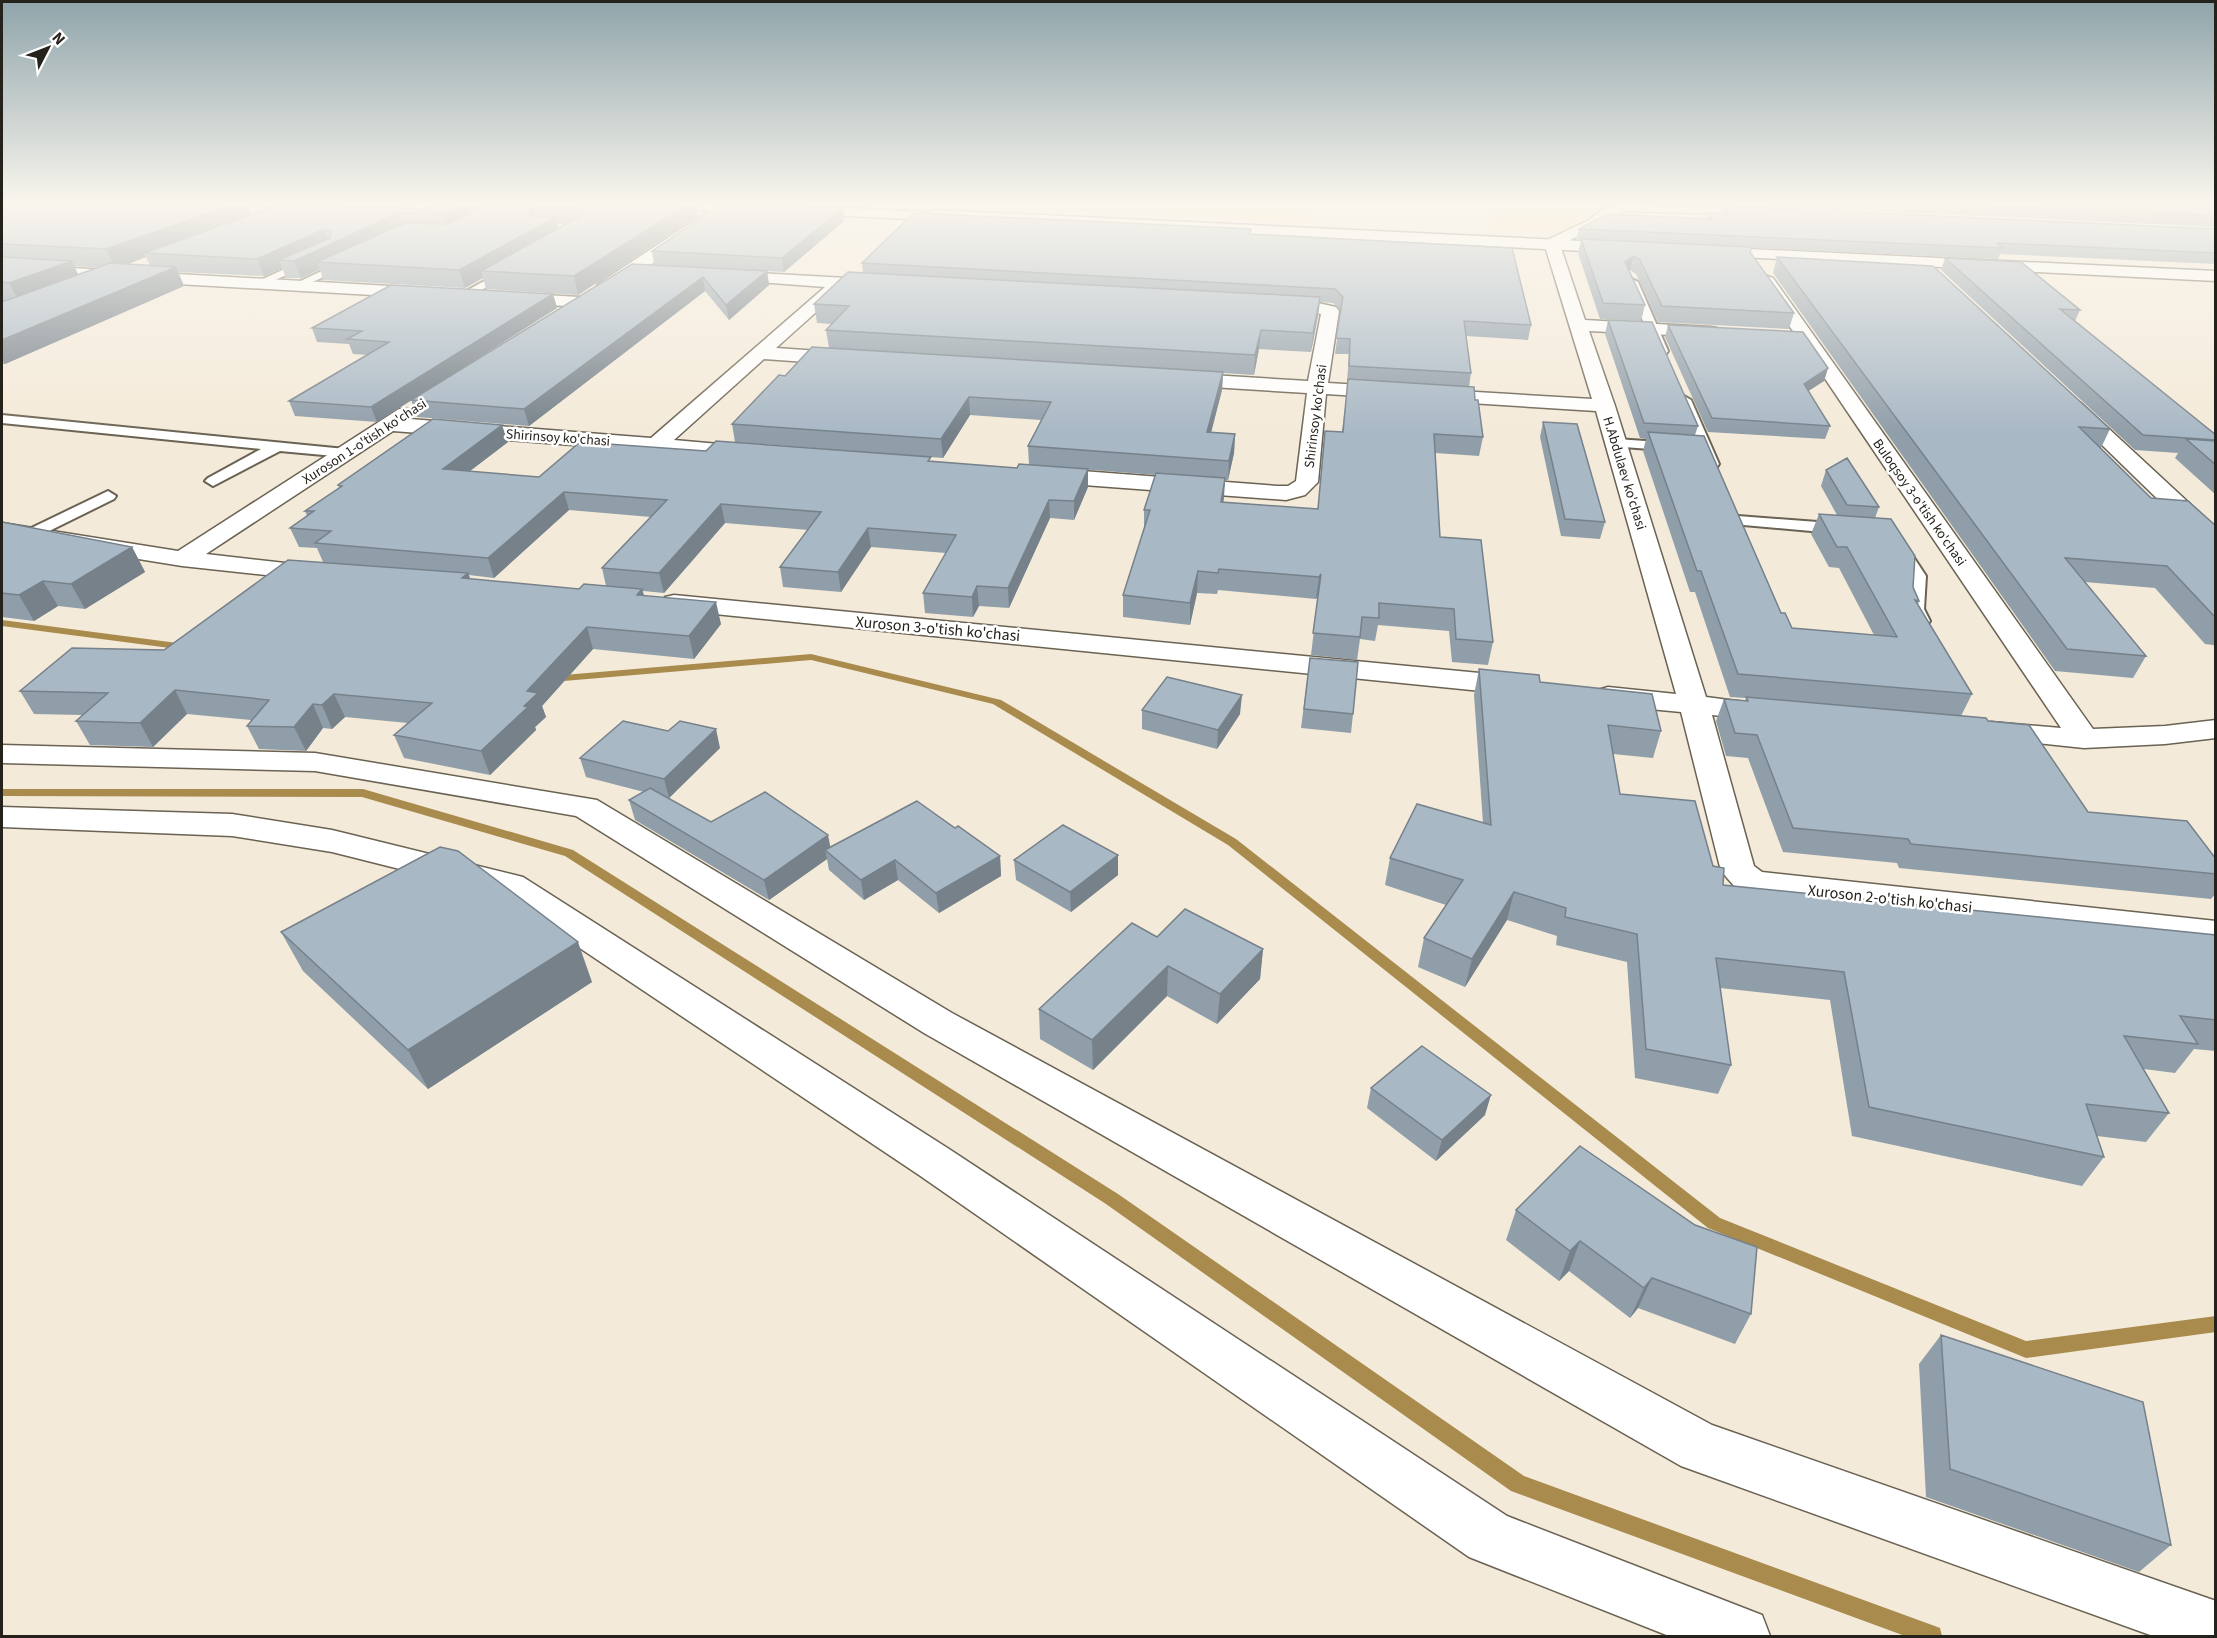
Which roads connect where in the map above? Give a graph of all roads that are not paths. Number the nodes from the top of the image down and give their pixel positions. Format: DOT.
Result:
graph roads {
  1 [pos="103,281"];
  2 [pos="218,281"];
  3 [pos="264,281"];
  4 [pos="306,281"];
  5 [pos="489,281"];
  6 [pos="615,281"];
  7 [pos="812,281"];
  8 [pos="1564,281"];
  9 [pos="1631,281"];
  10 [pos="1767,281"];
  11 [pos="839,283"];
  12 [pos="258,284"];
  13 [pos="296,286"];
  14 [pos="899,286"];
  15 [pos="76,291"];
  16 [pos="463,296"];
  17 [pos="580,303"];
  18 [pos="1258,304"];
  19 [pos="549,322"];
  20 [pos="1579,325"];
  21 [pos="1653,329"];
  22 [pos="1723,333"];
  23 [pos="1782,336"];
  24 [pos="1806,337"];
  25 [pos="761,353"];
  26 [pos="867,360"];
  27 [pos="1667,362"];
  28 [pos="1164,378"];
  29 [pos="1677,384"];
  30 [pos="1317,388"];
  31 [pos="2063,396"];
  32 [pos="419,405"];
  33 [pos="1605,406"];
  34 [pos="2,419"];
  35 [pos="389,424"];
  36 [pos="1616,443"];
  37 [pos="656,445"];
  38 [pos="278,446"];
  39 [pos="1706,449"];
  40 [pos="345,453"];
  41 [pos="776,454"];
  42 [pos="1026,474"];
  43 [pos="1720,480"];
  44 [pos="213,481"];
  45 [pos="108,496"];
  46 [pos="2,530"];
  47 [pos="1866,531"];
  48 [pos="1889,532"];
  49 [pos="28,535"];
  50 [pos="1747,542"];
  51 [pos="2216,542"];
  52 [pos="182,559"];
  53 [pos="347,575"];
  54 [pos="649,601"];
  55 [pos="1931,641"];
  56 [pos="1542,688"];
  57 [pos="1577,692"];
  58 [pos="1694,705"];
  59 [pos="1788,713"];
  60 [pos="1966,729"];
  61 [pos="2216,729"];
  62 [pos="2084,738"];
  63 [pos="2,754"];
  64 [pos="2,817"];
  65 [pos="2216,934"];
  66 [pos="2216,1629"];
  67 [pos="1741,1636"];
  1 -- 15 [label="street"];
  2 -- 12 [label="street"];
  3 -- 12 [label="lane"];
  4 -- 13 [label="lane"];
  5 -- 16 [label="lane"];
  6 -- 17 [label="street"];
  7 -- 11 [label="street"];
  8 -- 20 [label="street, H.Abdulaev ko'chasi"];
  9 -- 21 [label="lane"];
  10 -- 24 [label="street, Buloqsoy 3-o'tish ko'chasi"];
  11 -- 14 [label="street"];
  11 -- 25 [label="street"];
  12 -- 13 [label="street"];
  13 -- 16 [label="street"];
  16 -- 17 [label="street"];
  17 -- 19 [label="street"];
  18 -- 30 [label="street, Shirinsoy ko'chasi"];
  20 -- 21 [label="street"];
  20 -- 33 [label="street, H.Abdulaev ko'chasi"];
  21 -- 22 [label="street"];
  21 -- 27 [label="lane"];
  23 -- 24 [label="street"];
  24 -- 62 [label="street, Buloqsoy 3-o'tish ko'chasi"];
  25 -- 26 [label="street"];
  25 -- 37 [label="street"];
  28 -- 30 [label="street"];
  29 -- 39 [label="lane"];
  30 -- 33 [label="street"];
  30 -- 42 [label="street, Shirinsoy ko'chasi"];
  31 -- 51 [label="street"];
  32 -- 35 [label="street, Хuroson 1-o'tish ko'chasi"];
  33 -- 36 [label="street, H.Abdulaev ko'chasi"];
  34 -- 38 [label="lane"];
  35 -- 37 [label="street, Shirinsoy ko'chasi"];
  35 -- 40 [label="street, Хuroson 1-o'tish ko'chasi"];
  36 -- 39 [label="lane"];
  36 -- 58 [label="street, H.Abdulaev ko'chasi"];
  37 -- 41 [label="street, Shirinsoy ko'chasi"];
  38 -- 40 [label="lane"];
  38 -- 44 [label="lane"];
  39 -- 43 [label="lane"];
  40 -- 52 [label="street, Хuroson 1-o'tish ko'chasi"];
  45 -- 49 [label="lane"];
  46 -- 49 [label="street"];
  47 -- 50 [label="lane"];
  48 -- 55 [label="lane"];
  49 -- 52 [label="street"];
  52 -- 53 [label="street"];
  54 -- 56 [label="street, Xuroson 3-o'tish ko'chasi"];
  57 -- 58 [label="street"];
  58 -- 59 [label="street"];
  58 -- 65 [label="street, Xuroson 2-o'tish ko'chasi"];
  60 -- 62 [label="street"];
  61 -- 62 [label="street"];
  63 -- 66 [label="street"];
  64 -- 67 [label="street"];
}
